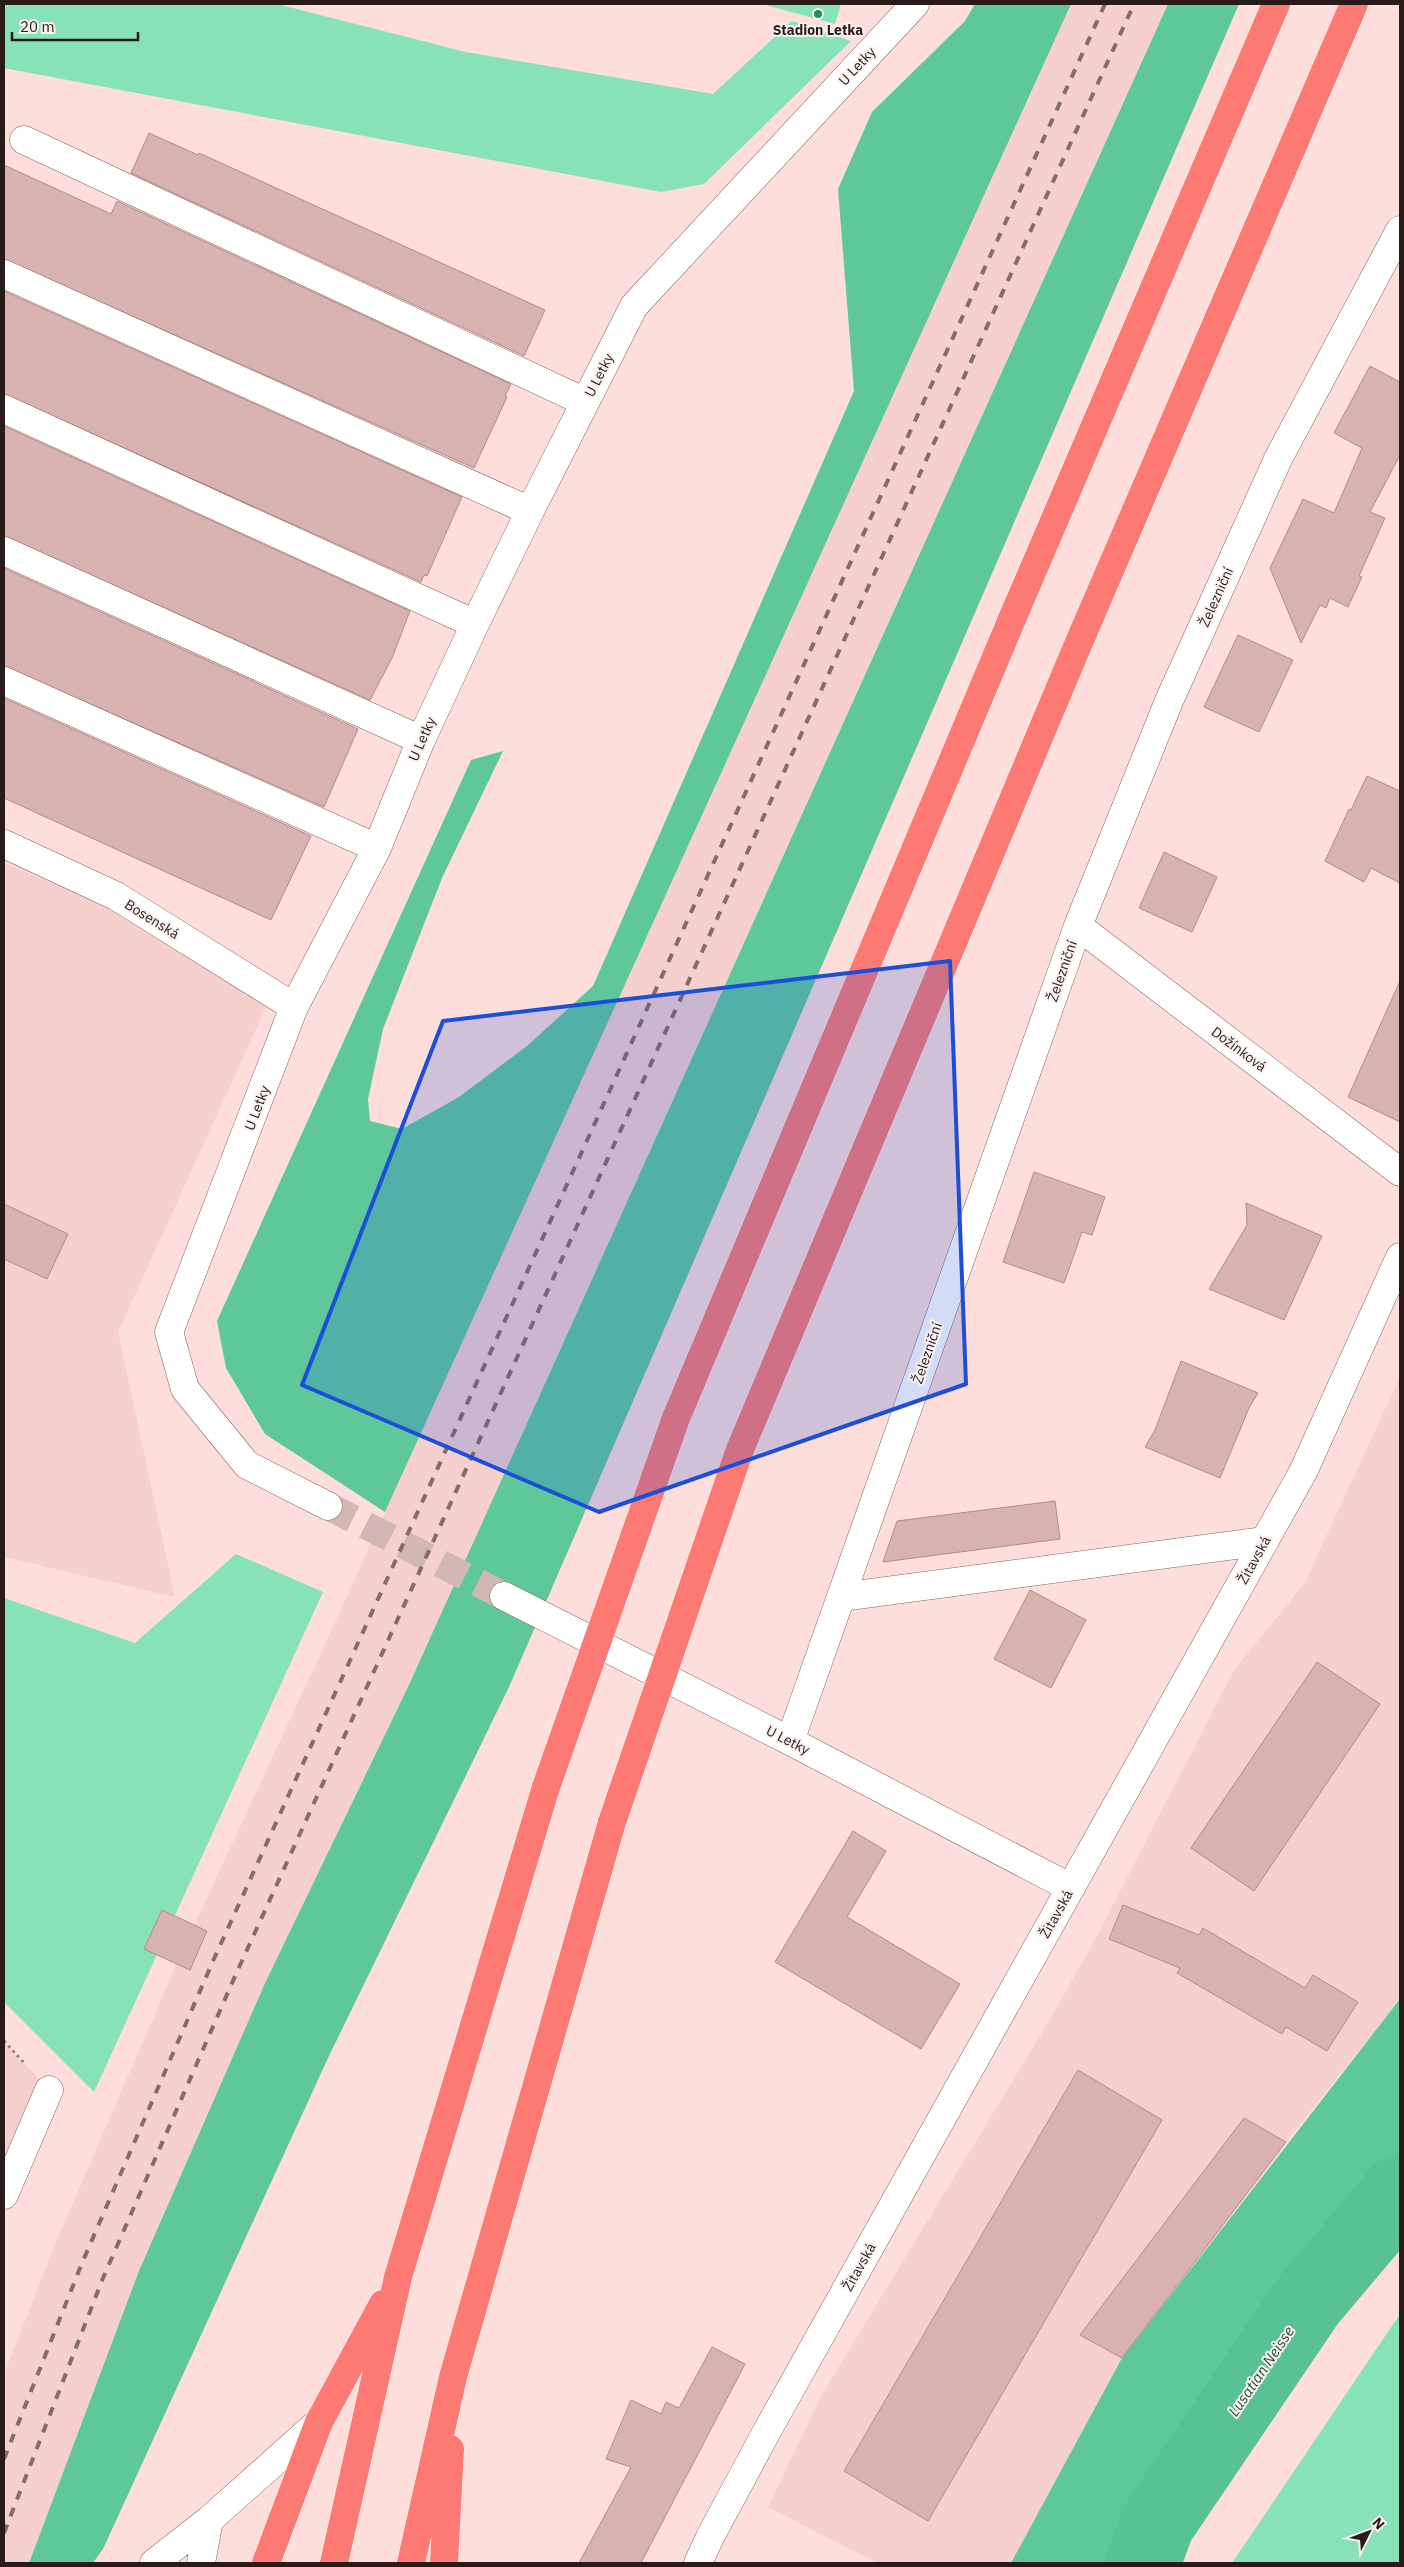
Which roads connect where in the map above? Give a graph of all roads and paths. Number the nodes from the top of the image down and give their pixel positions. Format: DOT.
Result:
graph roads {
  1 [pos="915,4"];
  2 [pos="1276,4"];
  3 [pos="1354,4"];
  4 [pos="24,140"];
  5 [pos="1400,230"];
  6 [pos="4,274"];
  7 [pos="585,402"];
  8 [pos="4,409"];
  9 [pos="530,511"];
  10 [pos="4,551"];
  11 [pos="475,624"];
  12 [pos="4,681"];
  13 [pos="421,740"];
  14 [pos="4,844"];
  15 [pos="377,848"];
  16 [pos="1078,926"];
  17 [pos="294,1007"];
  18 [pos="1400,1172"];
  19 [pos="1400,1257"];
  20 [pos="328,1506"];
  21 [pos="1265,1541"];
  22 [pos="504,1596"];
  23 [pos="841,1597"];
  24 [pos="790,1741"];
  25 [pos="1070,1888"];
  26 [pos="50,2090"];
  27 [pos="4,2195"];
  28 [pos="398,2277"];
  29 [pos="453,2377"];
  30 [pos="318,2422"];
  31 [pos="209,2520"];
  32 [pos="154,2563"];
  33 [pos="200,2563"];
  34 [pos="266,2563"];
  35 [pos="334,2563"];
  36 [pos="411,2563"];
  37 [pos="444,2563"];
  38 [pos="698,2563"];
  1 -- 7 [label="street, U Letky"];
  2 -- 28 [label="highway, bridge"];
  3 -- 29 [label="highway, bridge"];
  4 -- 7 [label="street"];
  5 -- 16 [label="street, Železniční"];
  6 -- 9 [label="street"];
  7 -- 9 [label="street, U Letky"];
  8 -- 11 [label="street"];
  9 -- 11 [label="street, U Letky"];
  10 -- 13 [label="street"];
  11 -- 13 [label="street, U Letky"];
  12 -- 15 [label="street"];
  13 -- 15 [label="street, U Letky"];
  14 -- 17 [label="street, Bosenská"];
  15 -- 17 [label="street, U Letky"];
  16 -- 18 [label="street, Dožínková"];
  16 -- 23 [label="street, Železniční"];
  17 -- 20 [label="street, U Letky"];
  19 -- 21 [label="street, Žitavská"];
  21 -- 23 [label="street"];
  21 -- 25 [label="street, Žitavská"];
  22 -- 24 [label="street, U Letky"];
  23 -- 24 [label="street, Železniční"];
  24 -- 25 [label="street, U Letky"];
  25 -- 38 [label="street, Žitavská"];
  26 -- 27 [label="street"];
  28 -- 30 [label="highway"];
  28 -- 35 [label="highway"];
  29 -- 36 [label="highway"];
  29 -- 37 [label="highway"];
  30 -- 31 [label="street"];
  30 -- 34 [label="highway"];
  31 -- 32 [label="street"];
  31 -- 33 [label="street"];
}
